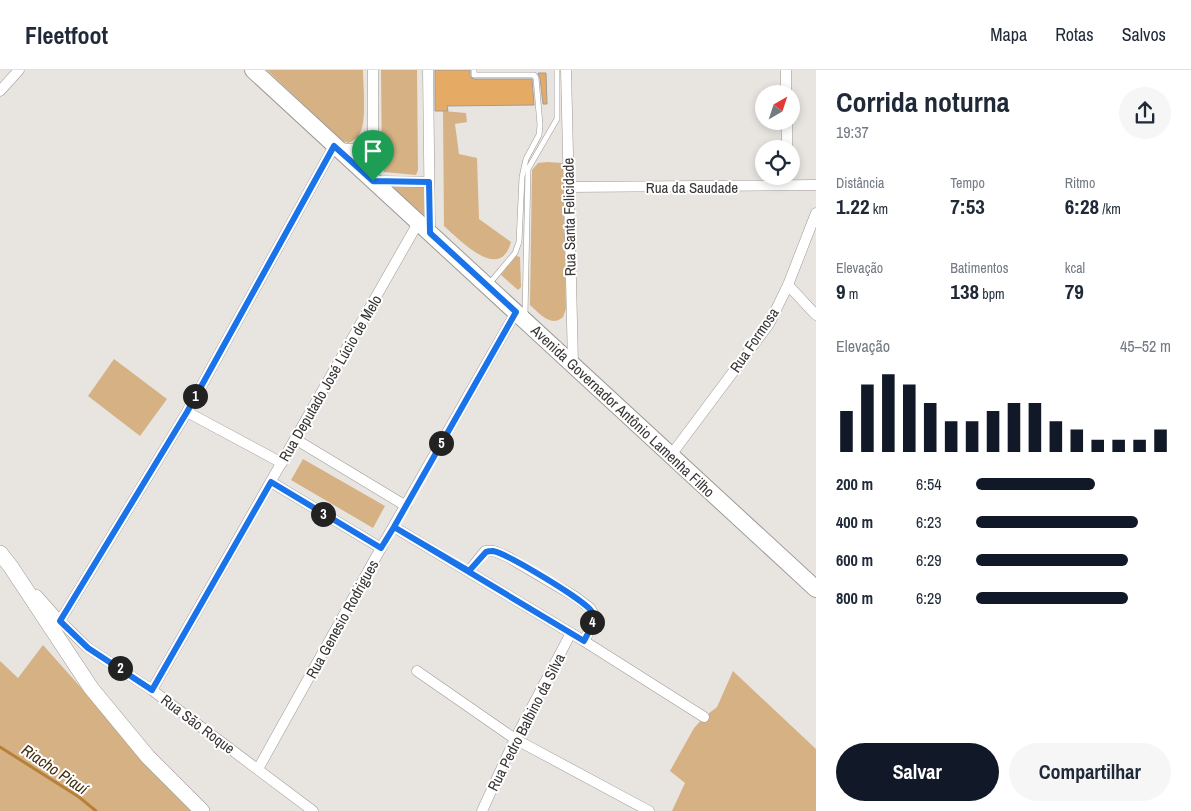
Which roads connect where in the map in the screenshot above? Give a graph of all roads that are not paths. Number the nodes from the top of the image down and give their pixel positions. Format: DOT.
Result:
graph roads {
  1 [pos="19,70"];
  2 [pos="252,70"];
  3 [pos="372,70"];
  4 [pos="428,70"];
  5 [pos="474,70"];
  6 [pos="556,70"];
  7 [pos="566,70"];
  8 [pos="786,70"];
  9 [pos="786,85"];
  10 [pos="0,90"];
  11 [pos="373,136"];
  12 [pos="334,146"];
  13 [pos="373,181"];
  14 [pos="429,182"];
  15 [pos="755,182"];
  16 [pos="800,183"];
  17 [pos="816,185"];
  18 [pos="569,187"];
  19 [pos="816,213"];
  20 [pos="424,228"];
  21 [pos="788,285"];
  22 [pos="488,286"];
  23 [pos="816,315"];
  24 [pos="520,316"];
  25 [pos="573,364"];
  26 [pos="187,412"];
  27 [pos="295,439"];
  28 [pos="671,455"];
  29 [pos="282,464"];
  30 [pos="271,482"];
  31 [pos="406,506"];
  32 [pos="394,527"];
  33 [pos="381,548"];
  34 [pos="0,553"];
  35 [pos="12,567"];
  36 [pos="469,571"];
  37 [pos="816,589"];
  38 [pos="60,621"];
  39 [pos="571,633"];
  40 [pos="584,641"];
  41 [pos="417,671"];
  42 [pos="152,690"];
  43 [pos="704,717"];
  44 [pos="515,739"];
  45 [pos="258,769"];
  46 [pos="202,811"];
  47 [pos="313,811"];
  48 [pos="482,811"];
  49 [pos="649,811"];
  1 -- 10 [label="street"];
  2 -- 12 [label="main road, Avenida Governador Antônio Lamenha Filho"];
  3 -- 11 [label="street"];
  4 -- 14 [label="street"];
  5 -- 22 [label="lane"];
  6 -- 24 [label="lane"];
  7 -- 18 [label="street, Rua Santa Felicidade"];
  8 -- 9 [label="street"];
  11 -- 12 [label="street"];
  11 -- 13 [label="street"];
  12 -- 13 [label="main road, Avenida Governador Antônio Lamenha Filho"];
  12 -- 26 [label="street"];
  13 -- 14 [label="street"];
  13 -- 20 [label="main road, Avenida Governador Antônio Lamenha Filho"];
  14 -- 20 [label="street"];
  15 -- 18 [label="street, Rua da Saudade"];
  16 -- 17 [label="street, Rua da Saudade"];
  18 -- 25 [label="street, Rua Santa Felicidade"];
  19 -- 21 [label="street, Rua Formosa"];
  20 -- 22 [label="main road, Avenida Governador Antônio Lamenha Filho"];
  20 -- 27 [label="street, Rua Deputado José Lúcio de Melo"];
  21 -- 23 [label="street"];
  21 -- 28 [label="street, Rua Formosa"];
  22 -- 24 [label="main road, Avenida Governador Antônio Lamenha Filho"];
  24 -- 25 [label="main road, Avenida Governador Antônio Lamenha Filho"];
  24 -- 31 [label="street, Rua Genesio Rodrigues"];
  25 -- 28 [label="main road, Avenida Governador Antônio Lamenha Filho"];
  26 -- 29 [label="street"];
  26 -- 38 [label="street"];
  27 -- 29 [label="street, Rua Deputado José Lúcio de Melo"];
  27 -- 31 [label="street"];
  28 -- 37 [label="main road, Avenida Governador Antônio Lamenha Filho"];
  29 -- 30 [label="street, Rua Deputado José Lúcio de Melo"];
  30 -- 33 [label="street"];
  30 -- 42 [label="street, Rua Deputado José Lúcio de Melo"];
  31 -- 32 [label="street, Rua Genesio Rodrigues"];
  32 -- 33 [label="street, Rua Genesio Rodrigues"];
  32 -- 36 [label="street"];
  33 -- 45 [label="street, Rua Genesio Rodrigues"];
  34 -- 35 [label="main road, Rua São Roque"];
  35 -- 38 [label="street, Rua São Roque"];
  35 -- 46 [label="main road"];
  36 -- 39 [label="street"];
  36 -- 40 [label="street"];
  38 -- 42 [label="street, Rua São Roque"];
  39 -- 40 [label="street"];
  39 -- 44 [label="street, Rua Pedro Balbino da Silva"];
  40 -- 43 [label="street"];
  41 -- 44 [label="street"];
  42 -- 45 [label="street, Rua São Roque"];
  44 -- 48 [label="street, Rua Pedro Balbino da Silva"];
  44 -- 49 [label="street"];
  45 -- 47 [label="street, Rua São Roque"];
}
